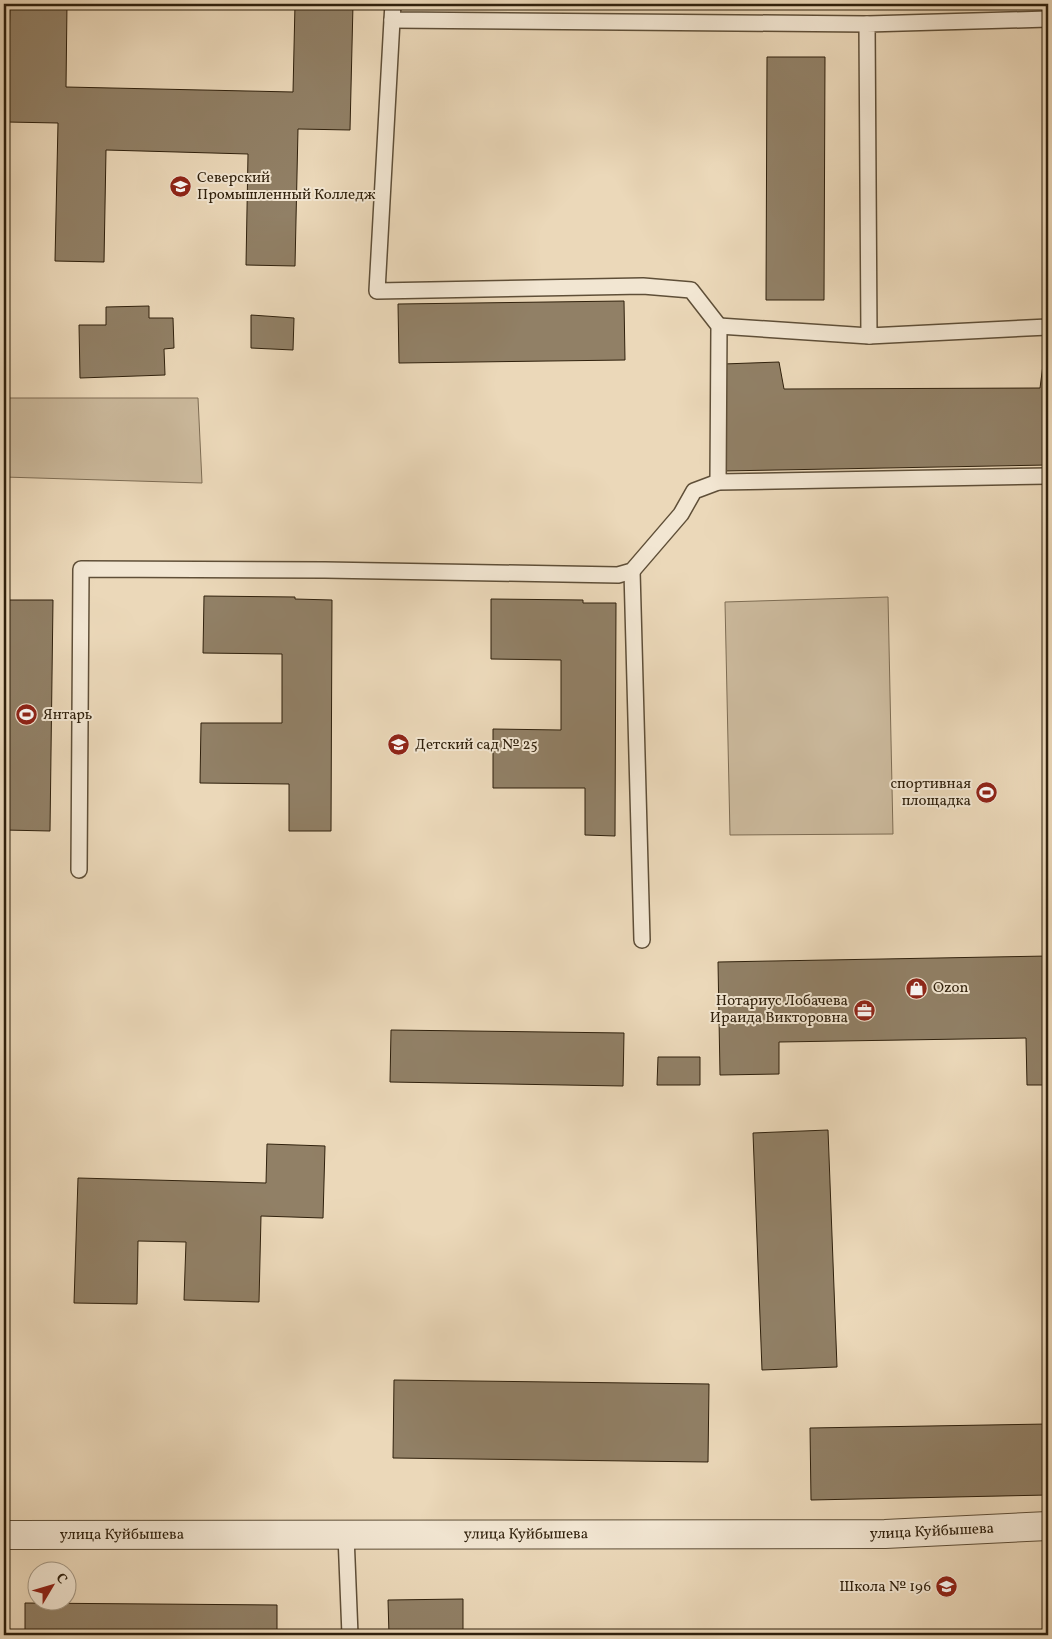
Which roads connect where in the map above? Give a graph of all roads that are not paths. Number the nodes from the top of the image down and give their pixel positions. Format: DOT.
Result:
graph roads {
  1 [pos="393,4"];
  2 [pos="392,20"];
  3 [pos="1048,20"];
  4 [pos="867,24"];
  5 [pos="718,326"];
  6 [pos="1048,327"];
  7 [pos="869,336"];
  8 [pos="1048,476"];
  9 [pos="718,482"];
  10 [pos="632,571"];
  11 [pos="79,870"];
  12 [pos="642,940"];
  13 [pos="1048,1526"];
  14 [pos="4,1535"];
  15 [pos="346,1535"];
  16 [pos="350,1635"];
  1 -- 2 [label="lane"];
  2 -- 4 [label="lane"];
  2 -- 5 [label="lane"];
  3 -- 4 [label="lane"];
  4 -- 7 [label="lane"];
  5 -- 7 [label="lane"];
  5 -- 9 [label="lane"];
  6 -- 7 [label="lane"];
  8 -- 9 [label="lane"];
  9 -- 10 [label="lane"];
  10 -- 11 [label="lane"];
  10 -- 12 [label="lane"];
  13 -- 15 [label="street, улица Куйбышева"];
  14 -- 15 [label="street, улица Куйбышева"];
  15 -- 16 [label="lane"];
}
